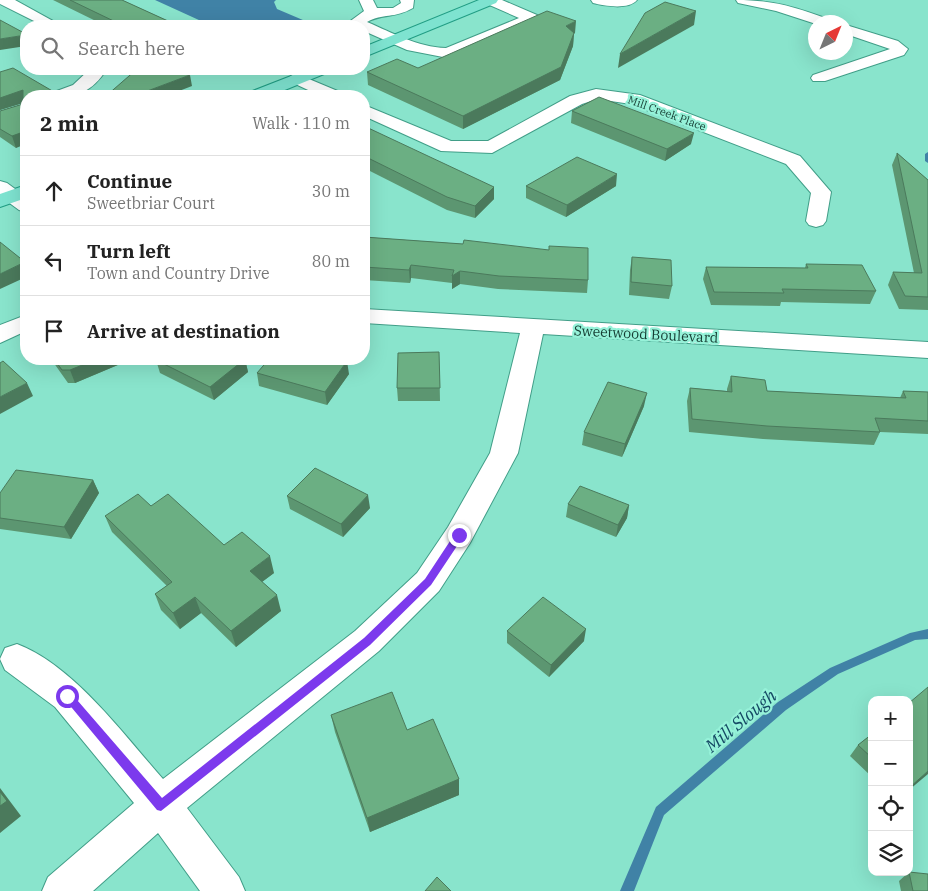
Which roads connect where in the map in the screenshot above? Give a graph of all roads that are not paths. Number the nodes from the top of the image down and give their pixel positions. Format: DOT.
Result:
graph roads {
  1 [pos="4,0"];
  2 [pos="407,0"];
  3 [pos="490,0"];
  4 [pos="598,0"];
  5 [pos="630,0"];
  6 [pos="743,0"];
  7 [pos="369,6"];
  8 [pos="808,17"];
  9 [pos="43,20"];
  10 [pos="358,20"];
  11 [pos="370,28"];
  12 [pos="853,31"];
  13 [pos="395,40"];
  14 [pos="370,50"];
  15 [pos="93,75"];
  16 [pos="307,75"];
  17 [pos="819,78"];
  18 [pos="297,79"];
  19 [pos="78,90"];
  20 [pos="270,90"];
  21 [pos="321,90"];
  22 [pos="370,113"];
  23 [pos="816,221"];
  24 [pos="370,316"];
  25 [pos="20,325"];
  26 [pos="533,327"];
  27 [pos="0,335"];
  28 [pos="928,350"];
  29 [pos="17,659"];
  30 [pos="161,806"];
  31 [pos="62,891"];
  32 [pos="225,891"];
  1 -- 9 [label="street"];
  2 -- 7 [label="street"];
  3 -- 13 [label="main road"];
  3 -- 13 [label="street"];
  4 -- 5 [label="street"];
  6 -- 8 [label="street"];
  7 -- 10 [label="street"];
  11 -- 13 [label="street"];
  12 -- 17 [label="street"];
  13 -- 14 [label="main road"];
  15 -- 19 [label="street"];
  16 -- 18 [label="main road"];
  18 -- 20 [label="main road"];
  18 -- 21 [label="street"];
  22 -- 23 [label="street, Mill Creek Place"];
  24 -- 26 [label="street, Sweetwood Boulevard"];
  25 -- 27 [label="street"];
  26 -- 28 [label="street, Sweetwood Boulevard"];
  26 -- 30 [label="street"];
  29 -- 30 [label="street"];
  30 -- 31 [label="street"];
  30 -- 32 [label="street"];
}
